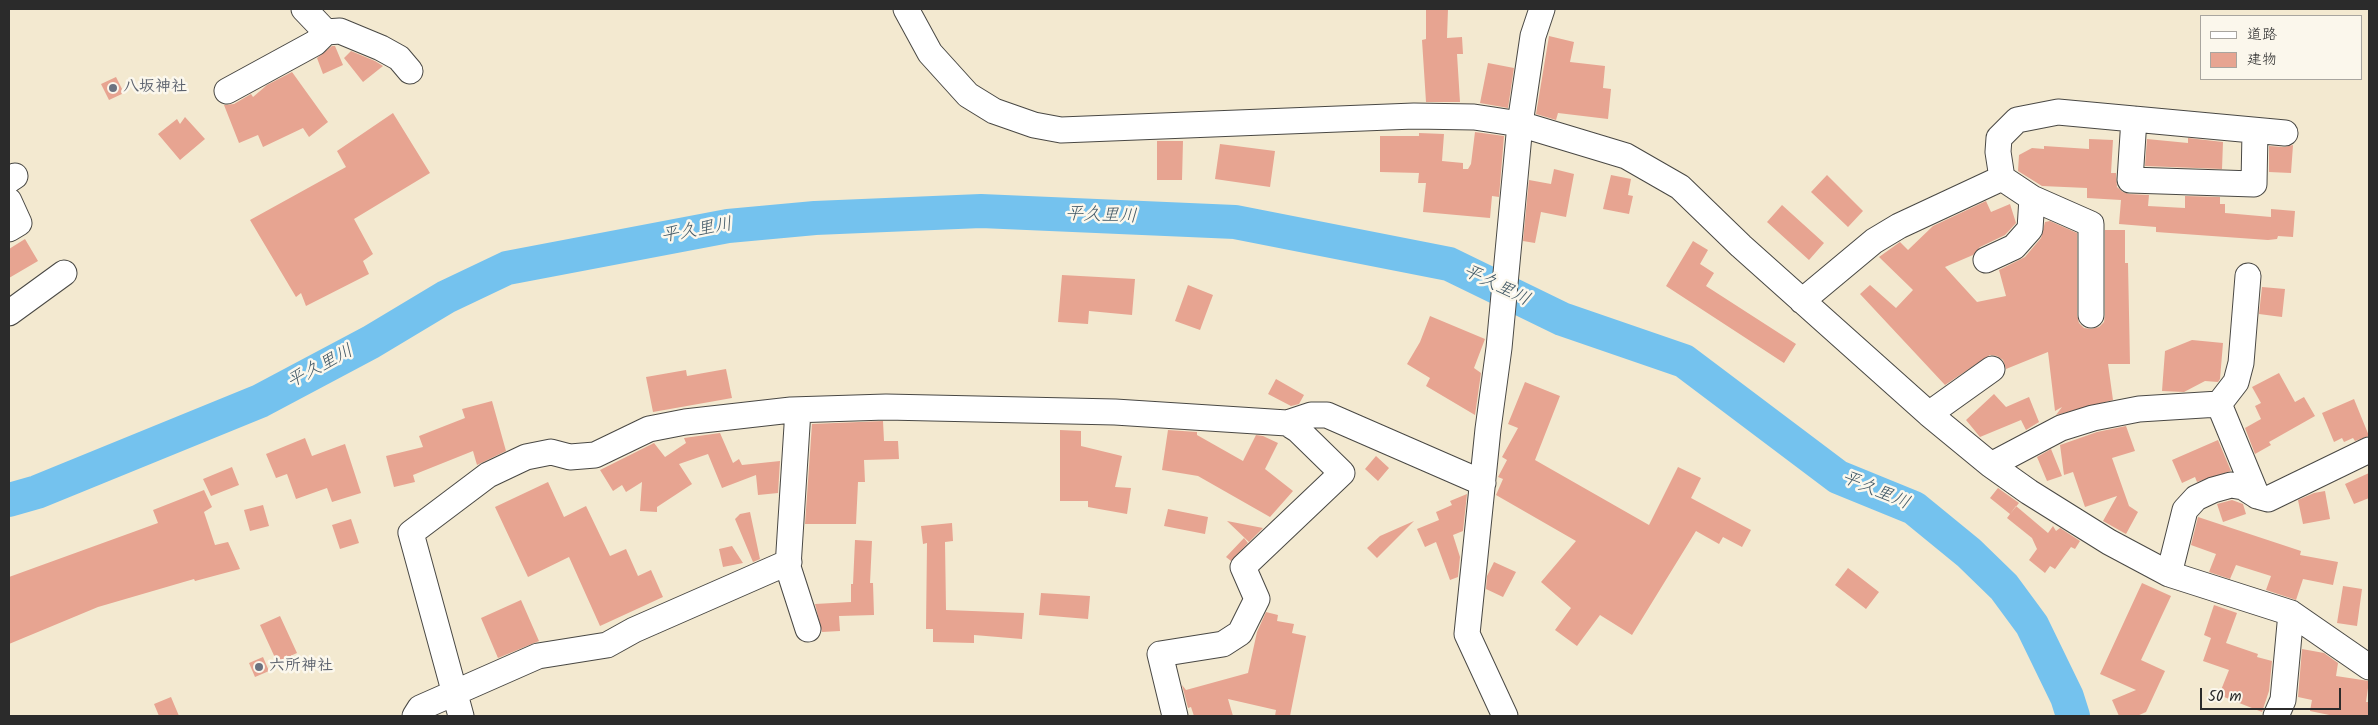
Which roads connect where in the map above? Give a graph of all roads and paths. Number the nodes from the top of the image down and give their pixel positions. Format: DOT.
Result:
graph roads {
  1 [pos="304,9"];
  2 [pos="906,9"];
  3 [pos="1542,9"];
  4 [pos="326,32"];
  5 [pos="410,71"];
  6 [pos="227,91"];
  7 [pos="2134,119"];
  8 [pos="1520,124"];
  9 [pos="2255,131"];
  10 [pos="2285,133"];
  11 [pos="2002,178"];
  12 [pos="2032,198"];
  13 [pos="9,201"];
  14 [pos="9,229"];
  15 [pos="1986,260"];
  16 [pos="64,272"];
  17 [pos="2248,276"];
  18 [pos="1802,301"];
  19 [pos="9,314"];
  20 [pos="2091,315"];
  21 [pos="1992,369"];
  22 [pos="2219,404"];
  23 [pos="798,410"];
  24 [pos="1930,414"];
  25 [pos="1287,423"];
  26 [pos="2369,450"];
  27 [pos="1991,465"];
  28 [pos="1483,483"];
  29 [pos="2257,496"];
  30 [pos="788,562"];
  31 [pos="2169,574"];
  32 [pos="2292,613"];
  33 [pos="808,629"];
  34 [pos="2369,667"];
  35 [pos="455,692"];
  36 [pos="415,716"];
  37 [pos="461,716"];
  38 [pos="1175,716"];
  39 [pos="1505,716"];
  40 [pos="2276,716"];
  1 -- 4 [label="street"];
  2 -- 8 [label="street"];
  3 -- 8 [label="street"];
  4 -- 5 [label="street"];
  4 -- 6 [label="street"];
  7 -- 9 [label="street"];
  7 -- 9 [label="street"];
  7 -- 11 [label="street"];
  8 -- 18 [label="street"];
  8 -- 28 [label="street"];
  9 -- 10 [label="street"];
  11 -- 12 [label="street"];
  11 -- 18 [label="street"];
  12 -- 15 [label="street"];
  12 -- 20 [label="street"];
  13 -- 14 [label="street"];
  16 -- 19 [label="street"];
  17 -- 22 [label="street"];
  18 -- 24 [label="street"];
  21 -- 24 [label="street"];
  22 -- 27 [label="street"];
  22 -- 29 [label="street"];
  23 -- 25 [label="street"];
  23 -- 30 [label="street"];
  23 -- 35 [label="street"];
  24 -- 27 [label="street"];
  25 -- 28 [label="street"];
  25 -- 38 [label="street"];
  26 -- 29 [label="street"];
  27 -- 31 [label="street"];
  28 -- 39 [label="street"];
  29 -- 31 [label="street"];
  30 -- 33 [label="street"];
  30 -- 35 [label="street"];
  31 -- 32 [label="street"];
  32 -- 34 [label="street"];
  32 -- 40 [label="street"];
  35 -- 36 [label="street"];
  35 -- 37 [label="street"];
}
